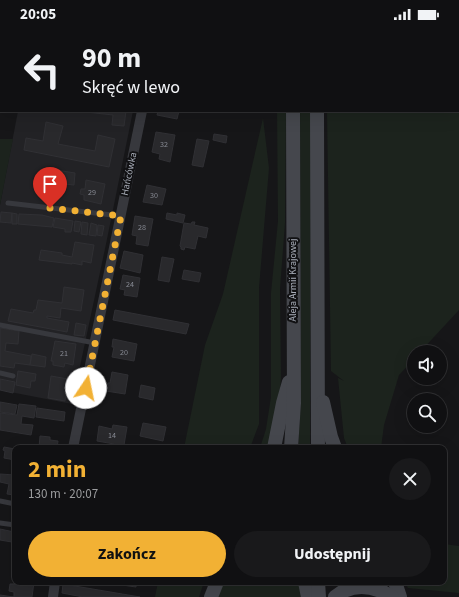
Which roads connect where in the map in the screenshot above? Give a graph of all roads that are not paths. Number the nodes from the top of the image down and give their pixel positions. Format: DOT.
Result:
graph roads {
  1 [pos="142,112"];
  2 [pos="293,112"];
  3 [pos="317,112"];
  4 [pos="8,203"];
  5 [pos="121,216"];
  6 [pos="0,325"];
  7 [pos="95,343"];
  8 [pos="293,365"];
  9 [pos="0,374"];
  10 [pos="13,376"];
  11 [pos="318,382"];
  12 [pos="74,445"];
  13 [pos="275,445"];
  14 [pos="291,445"];
  15 [pos="318,445"];
  16 [pos="334,445"];
  17 [pos="0,501"];
  18 [pos="12,503"];
  19 [pos="0,523"];
  20 [pos="12,525"];
  21 [pos="55,585"];
  22 [pos="217,585"];
  23 [pos="306,585"];
  24 [pos="318,585"];
  25 [pos="396,585"];
  26 [pos="53,597"];
  27 [pos="211,597"];
  28 [pos="308,597"];
  29 [pos="319,597"];
  30 [pos="335,597"];
  31 [pos="392,597"];
  32 [pos="400,597"];
  1 -- 5 [label="street, Hańcówka"];
  2 -- 8 [label="main road, Aleja Armii Krajowej"];
  3 -- 11 [label="main road"];
  4 -- 5 [label="lane"];
  5 -- 7 [label="street, Hańcówka"];
  6 -- 7 [label="lane"];
  7 -- 12 [label="street, Hańcówka"];
  8 -- 13 [label="main road"];
  8 -- 14 [label="main road, Aleja Armii Krajowej"];
  9 -- 10 [label="lane"];
  11 -- 15 [label="main road"];
  11 -- 16 [label="main road"];
  17 -- 18 [label="lane"];
  19 -- 20 [label="lane"];
  21 -- 26 [label="street"];
  22 -- 27 [label="main road"];
  23 -- 28 [label="main road"];
  24 -- 29 [label="main road"];
  25 -- 32 [label="main road"];
  30 -- 31 [label="main road"];
}
